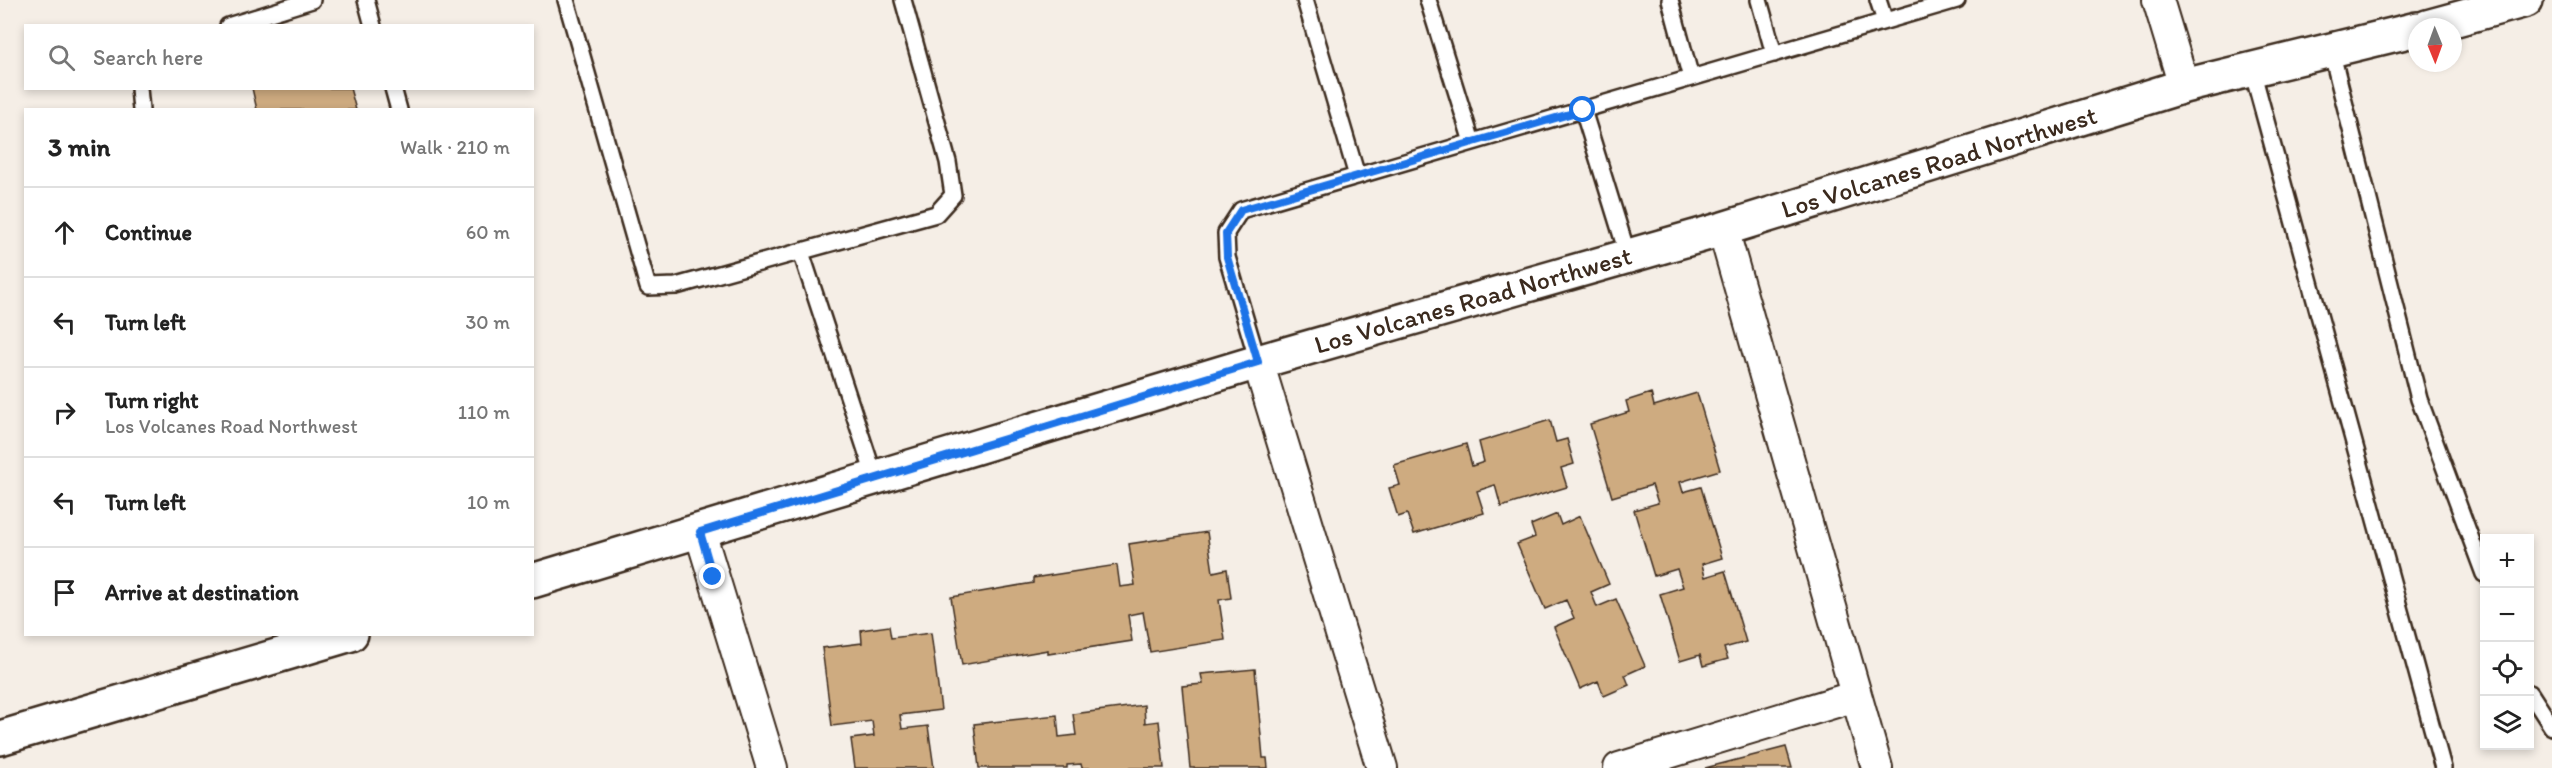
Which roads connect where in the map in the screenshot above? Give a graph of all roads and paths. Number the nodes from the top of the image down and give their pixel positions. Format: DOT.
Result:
graph roads {
  1 [pos="312,0"];
  2 [pos="366,0"];
  3 [pos="566,0"];
  4 [pos="903,0"];
  5 [pos="1305,0"];
  6 [pos="1428,0"];
  7 [pos="1670,0"];
  8 [pos="1759,0"];
  9 [pos="1878,0"];
  10 [pos="1957,0"];
  11 [pos="2158,0"];
  12 [pos="2526,0"];
  13 [pos="2460,18"];
  14 [pos="1885,21"];
  15 [pos="234,24"];
  16 [pos="373,24"];
  17 [pos="2408,31"];
  18 [pos="2331,50"];
  19 [pos="1774,54"];
  20 [pos="2252,70"];
  21 [pos="1691,78"];
  22 [pos="2184,87"];
  23 [pos="139,90"];
  24 [pos="394,90"];
  25 [pos="141,108"];
  26 [pos="398,108"];
  27 [pos="1583,110"];
  28 [pos="1472,142"];
  29 [pos="1357,176"];
  30 [pos="1723,229"];
  31 [pos="801,252"];
  32 [pos="1628,256"];
  33 [pos="1258,362"];
  34 [pos="875,478"];
  35 [pos="700,532"];
  36 [pos="2480,563"];
  37 [pos="534,580"];
  38 [pos="337,636"];
  39 [pos="296,642"];
  40 [pos="1856,696"];
  41 [pos="2531,696"];
  42 [pos="2552,727"];
  43 [pos="0,738"];
  44 [pos="772,768"];
  45 [pos="1382,768"];
  46 [pos="1620,768"];
  47 [pos="1877,768"];
  48 [pos="2444,768"];
  1 -- 15 [label="lane"];
  2 -- 16 [label="lane"];
  3 -- 31 [label="lane"];
  4 -- 31 [label="lane"];
  5 -- 29 [label="lane"];
  6 -- 28 [label="lane"];
  7 -- 21 [label="lane"];
  8 -- 19 [label="lane"];
  9 -- 14 [label="lane"];
  10 -- 14 [label="lane"];
  11 -- 22 [label="street"];
  12 -- 13 [label="street"];
  14 -- 19 [label="lane"];
  17 -- 18 [label="street, Los Volcanes Road Northwest"];
  18 -- 20 [label="street, Los Volcanes Road Northwest"];
  18 -- 36 [label="lane"];
  19 -- 21 [label="lane"];
  20 -- 22 [label="street, Los Volcanes Road Northwest"];
  20 -- 48 [label="lane"];
  21 -- 27 [label="lane"];
  22 -- 30 [label="street, Los Volcanes Road Northwest"];
  23 -- 25 [label="lane"];
  24 -- 26 [label="lane"];
  27 -- 28 [label="lane"];
  27 -- 32 [label="lane"];
  28 -- 29 [label="lane"];
  29 -- 33 [label="lane"];
  30 -- 32 [label="street, Los Volcanes Road Northwest"];
  30 -- 40 [label="street"];
  31 -- 34 [label="lane"];
  32 -- 33 [label="street, Los Volcanes Road Northwest"];
  33 -- 34 [label="street, Los Volcanes Road Northwest"];
  33 -- 45 [label="street"];
  34 -- 35 [label="street, Los Volcanes Road Northwest"];
  35 -- 37 [label="street, Los Volcanes Road Northwest"];
  35 -- 44 [label="street"];
  38 -- 39 [label="street"];
  39 -- 43 [label="street"];
  40 -- 46 [label="street"];
  40 -- 47 [label="street"];
  41 -- 42 [label="lane"];
}
